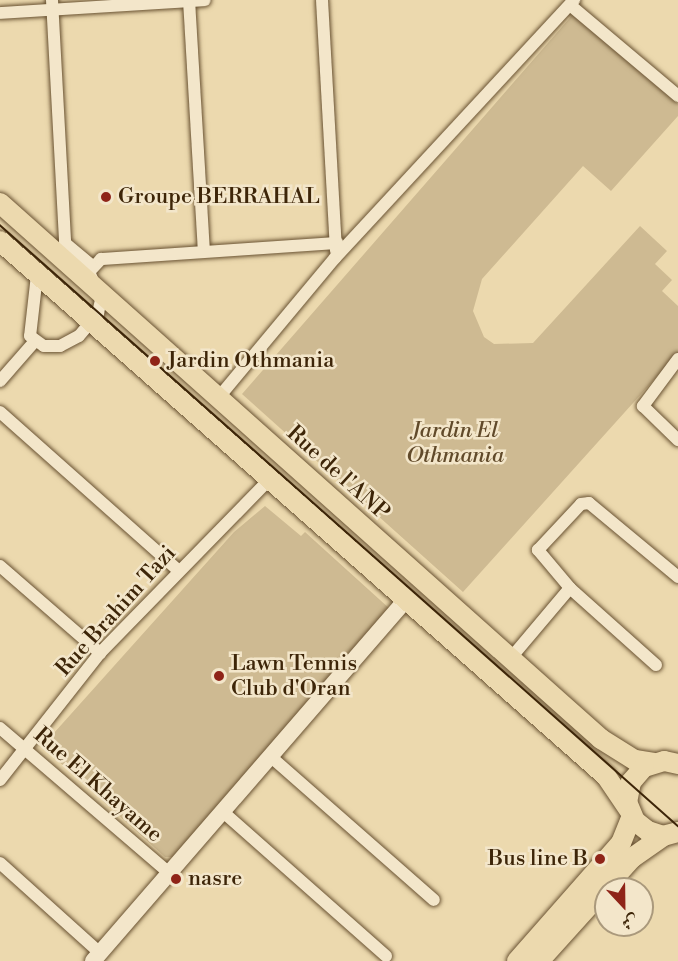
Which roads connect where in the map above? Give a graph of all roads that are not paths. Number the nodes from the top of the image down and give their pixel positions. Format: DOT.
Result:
graph roads {
  1 [pos="189,0"];
  2 [pos="205,0"];
  3 [pos="322,0"];
  4 [pos="572,2"];
  5 [pos="52,4"];
  6 [pos="0,13"];
  7 [pos="678,96"];
  8 [pos="0,203"];
  9 [pos="0,241"];
  10 [pos="337,243"];
  11 [pos="204,249"];
  12 [pos="335,258"];
  13 [pos="92,274"];
  14 [pos="37,275"];
  15 [pos="92,322"];
  16 [pos="35,341"];
  17 [pos="678,359"];
  18 [pos="0,381"];
  19 [pos="219,397"];
  20 [pos="0,412"];
  21 [pos="678,440"];
  22 [pos="271,477"];
  23 [pos="0,566"];
  24 [pos="179,571"];
  25 [pos="678,577"];
  26 [pos="570,588"];
  27 [pos="407,599"];
  28 [pos="100,653"];
  29 [pos="510,659"];
  30 [pos="656,664"];
  31 [pos="0,728"];
  32 [pos="27,751"];
  33 [pos="270,756"];
  34 [pos="654,763"];
  35 [pos="677,763"];
  36 [pos="0,780"];
  37 [pos="222,811"];
  38 [pos="630,813"];
  39 [pos="672,837"];
  40 [pos="0,863"];
  41 [pos="169,873"];
  42 [pos="434,900"];
  43 [pos="386,956"];
  44 [pos="97,957"];
  45 [pos="517,961"];
  46 [pos="539,961"];
  1 -- 2 [label="street"];
  1 -- 5 [label="street"];
  1 -- 11 [label="street"];
  3 -- 10 [label="street"];
  4 -- 7 [label="street"];
  4 -- 12 [label="street"];
  5 -- 6 [label="street"];
  5 -- 13 [label="street"];
  8 -- 13 [label="main road, Rue de l'ANP"];
  9 -- 14 [label="main road"];
  10 -- 11 [label="street"];
  10 -- 12 [label="street"];
  11 -- 13 [label="street"];
  12 -- 19 [label="street"];
  13 -- 15 [label="street"];
  13 -- 19 [label="main road, Rue de l'ANP"];
  14 -- 15 [label="main road"];
  14 -- 16 [label="street"];
  15 -- 16 [label="street"];
  15 -- 22 [label="main road"];
  16 -- 18 [label="street"];
  17 -- 21 [label="street"];
  19 -- 29 [label="main road, Rue de l'ANP"];
  20 -- 24 [label="street"];
  22 -- 24 [label="street, Rue Brahim Tazi"];
  22 -- 27 [label="main road"];
  23 -- 28 [label="street"];
  24 -- 28 [label="street, Rue Brahim Tazi"];
  25 -- 26 [label="street"];
  26 -- 29 [label="street"];
  26 -- 30 [label="street"];
  27 -- 33 [label="street"];
  27 -- 38 [label="main road"];
  28 -- 32 [label="street, Rue Brahim Tazi"];
  29 -- 34 [label="main road, Rue de l'ANP"];
  31 -- 32 [label="street, Rue El Khayame"];
  32 -- 36 [label="street, Rue Brahim Tazi"];
  32 -- 41 [label="street, Rue El Khayame"];
  33 -- 37 [label="street"];
  33 -- 42 [label="street"];
  34 -- 35 [label="main road, Rue de l'ANP"];
  34 -- 38 [label="main road"];
  37 -- 41 [label="street"];
  37 -- 43 [label="street"];
  38 -- 39 [label="main road"];
  38 -- 45 [label="main road"];
  39 -- 46 [label="main road"];
  40 -- 44 [label="street"];
  41 -- 44 [label="street"];
}
